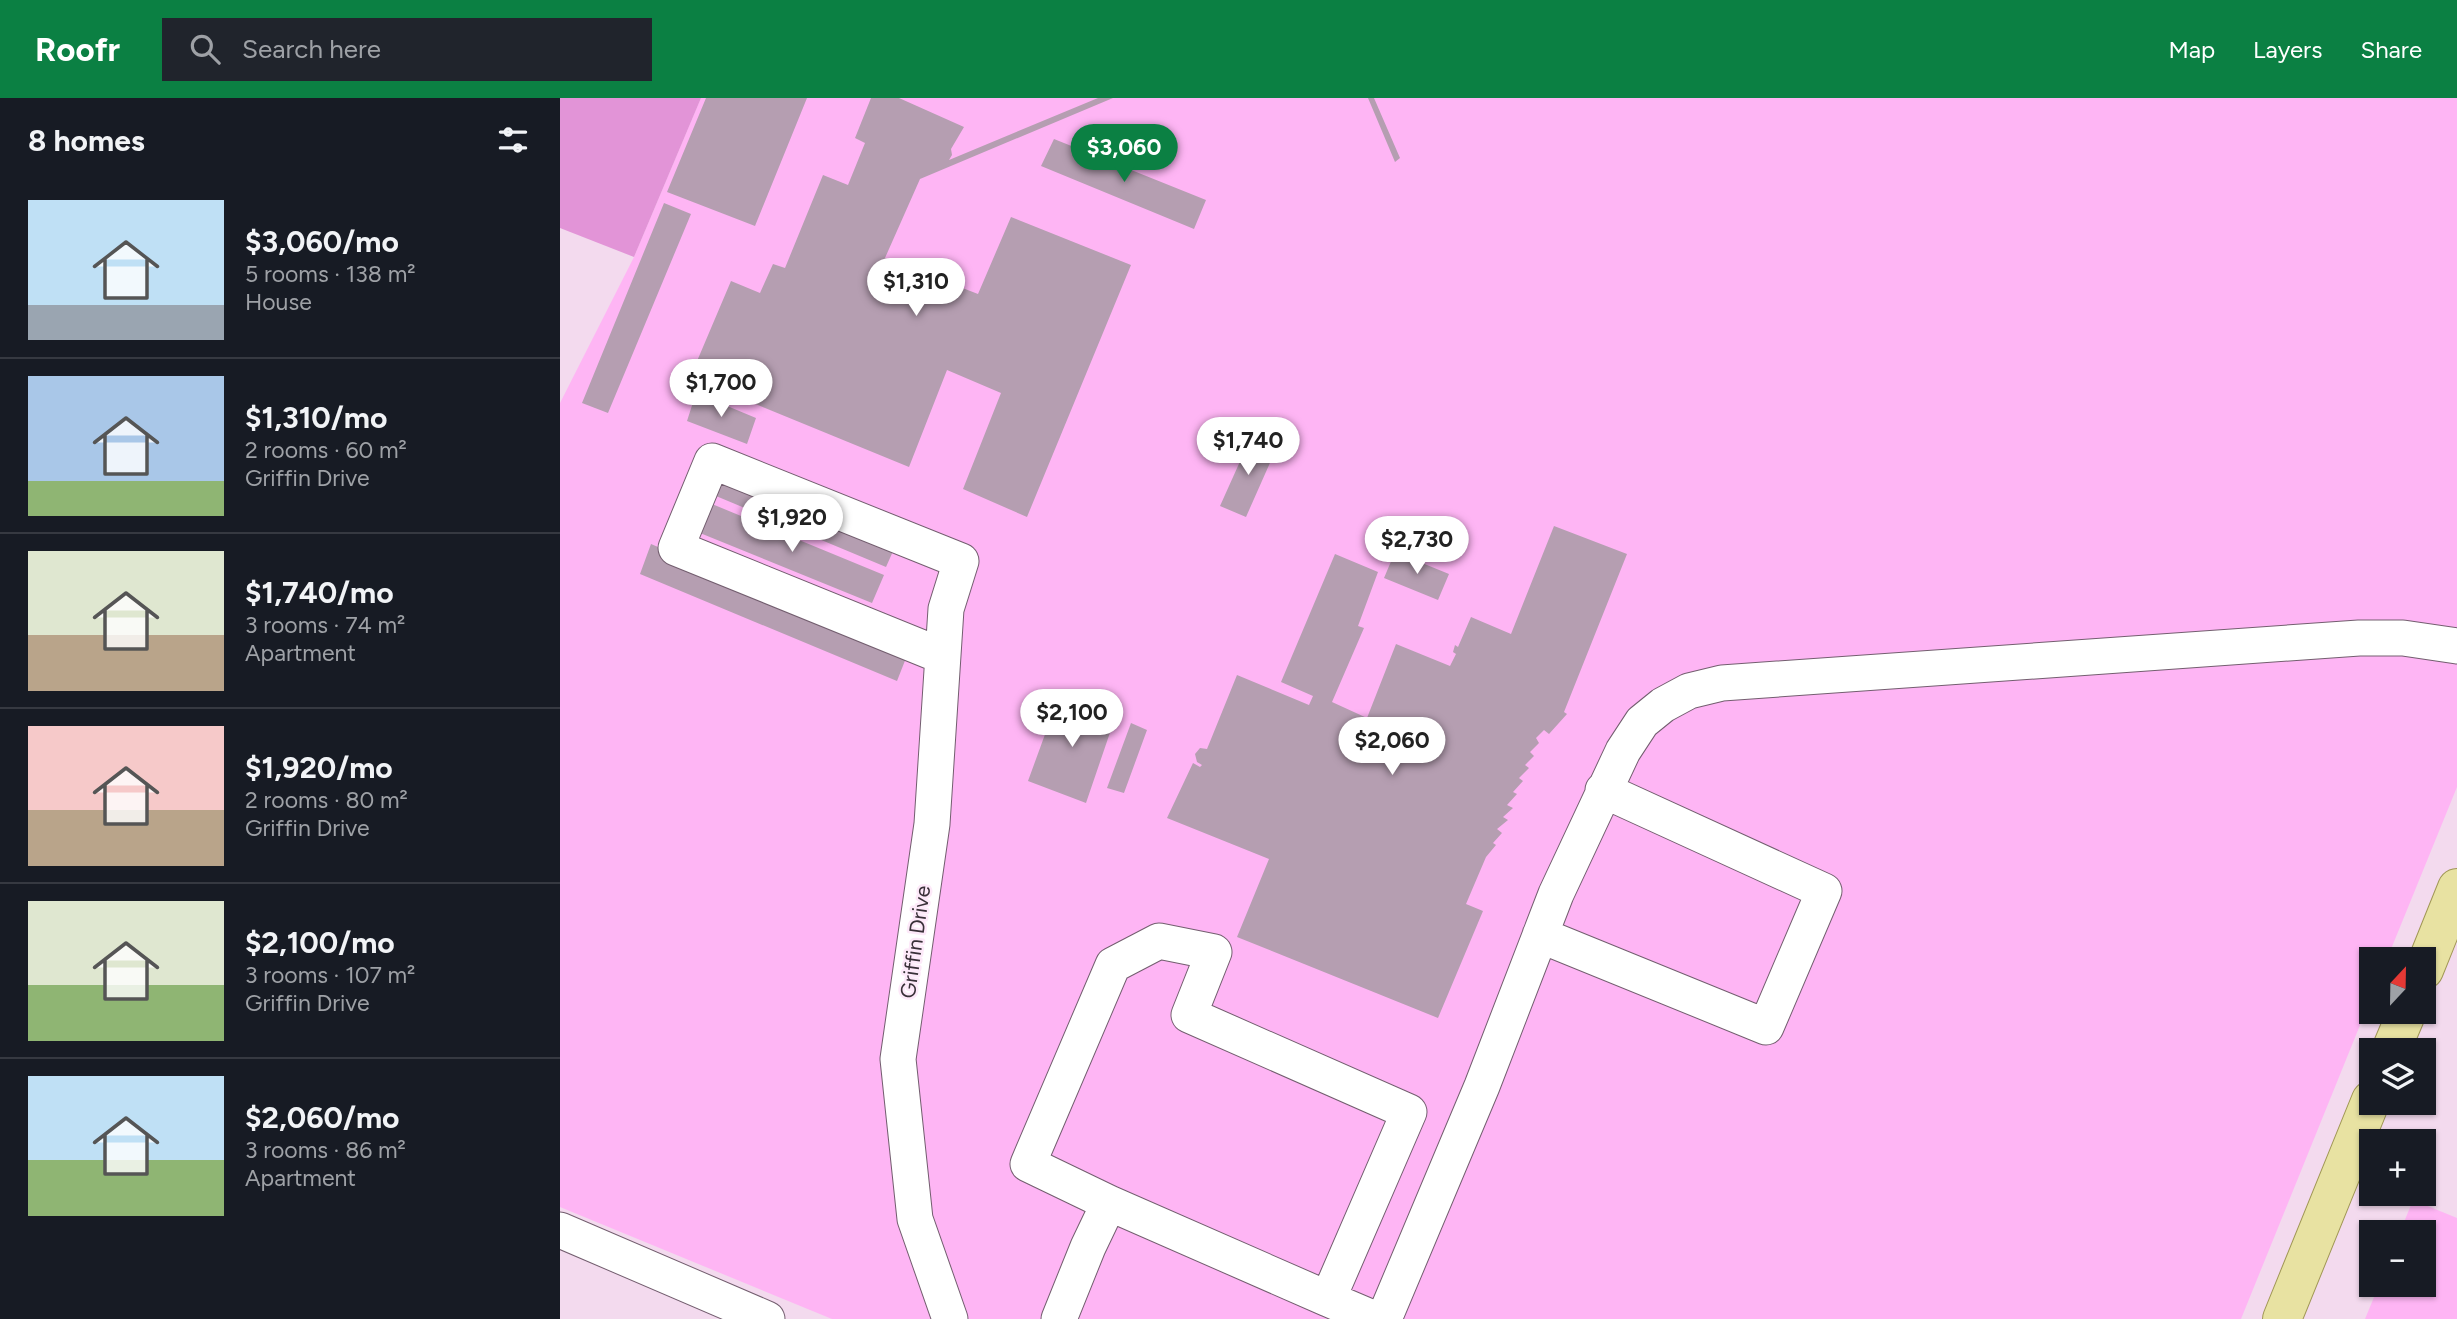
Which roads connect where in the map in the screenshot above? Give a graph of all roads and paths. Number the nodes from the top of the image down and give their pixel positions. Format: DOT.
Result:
graph roads {
  1 [pos="2457,646"];
  2 [pos="942,656"];
  3 [pos="1603,790"];
  4 [pos="2457,888"];
  5 [pos="1540,935"];
  6 [pos="2433,947"];
  7 [pos="2365,1115"];
  8 [pos="1109,1203"];
  9 [pos="560,1230"];
  10 [pos="1328,1299"];
  11 [pos="767,1319"];
  12 [pos="950,1319"];
  13 [pos="1059,1319"];
  14 [pos="1375,1319"];
  15 [pos="1384,1319"];
  16 [pos="2282,1319"];
  1 -- 3 [label="street"];
  2 -- 2 [label="street, Griffin Drive"];
  2 -- 12 [label="street, Griffin Drive"];
  3 -- 5 [label="street"];
  3 -- 5 [label="street"];
  4 -- 6 [label="main road"];
  5 -- 15 [label="street"];
  7 -- 16 [label="main road"];
  8 -- 10 [label="street"];
  8 -- 10 [label="street"];
  8 -- 13 [label="street"];
  9 -- 11 [label="street"];
  10 -- 14 [label="street"];
}
